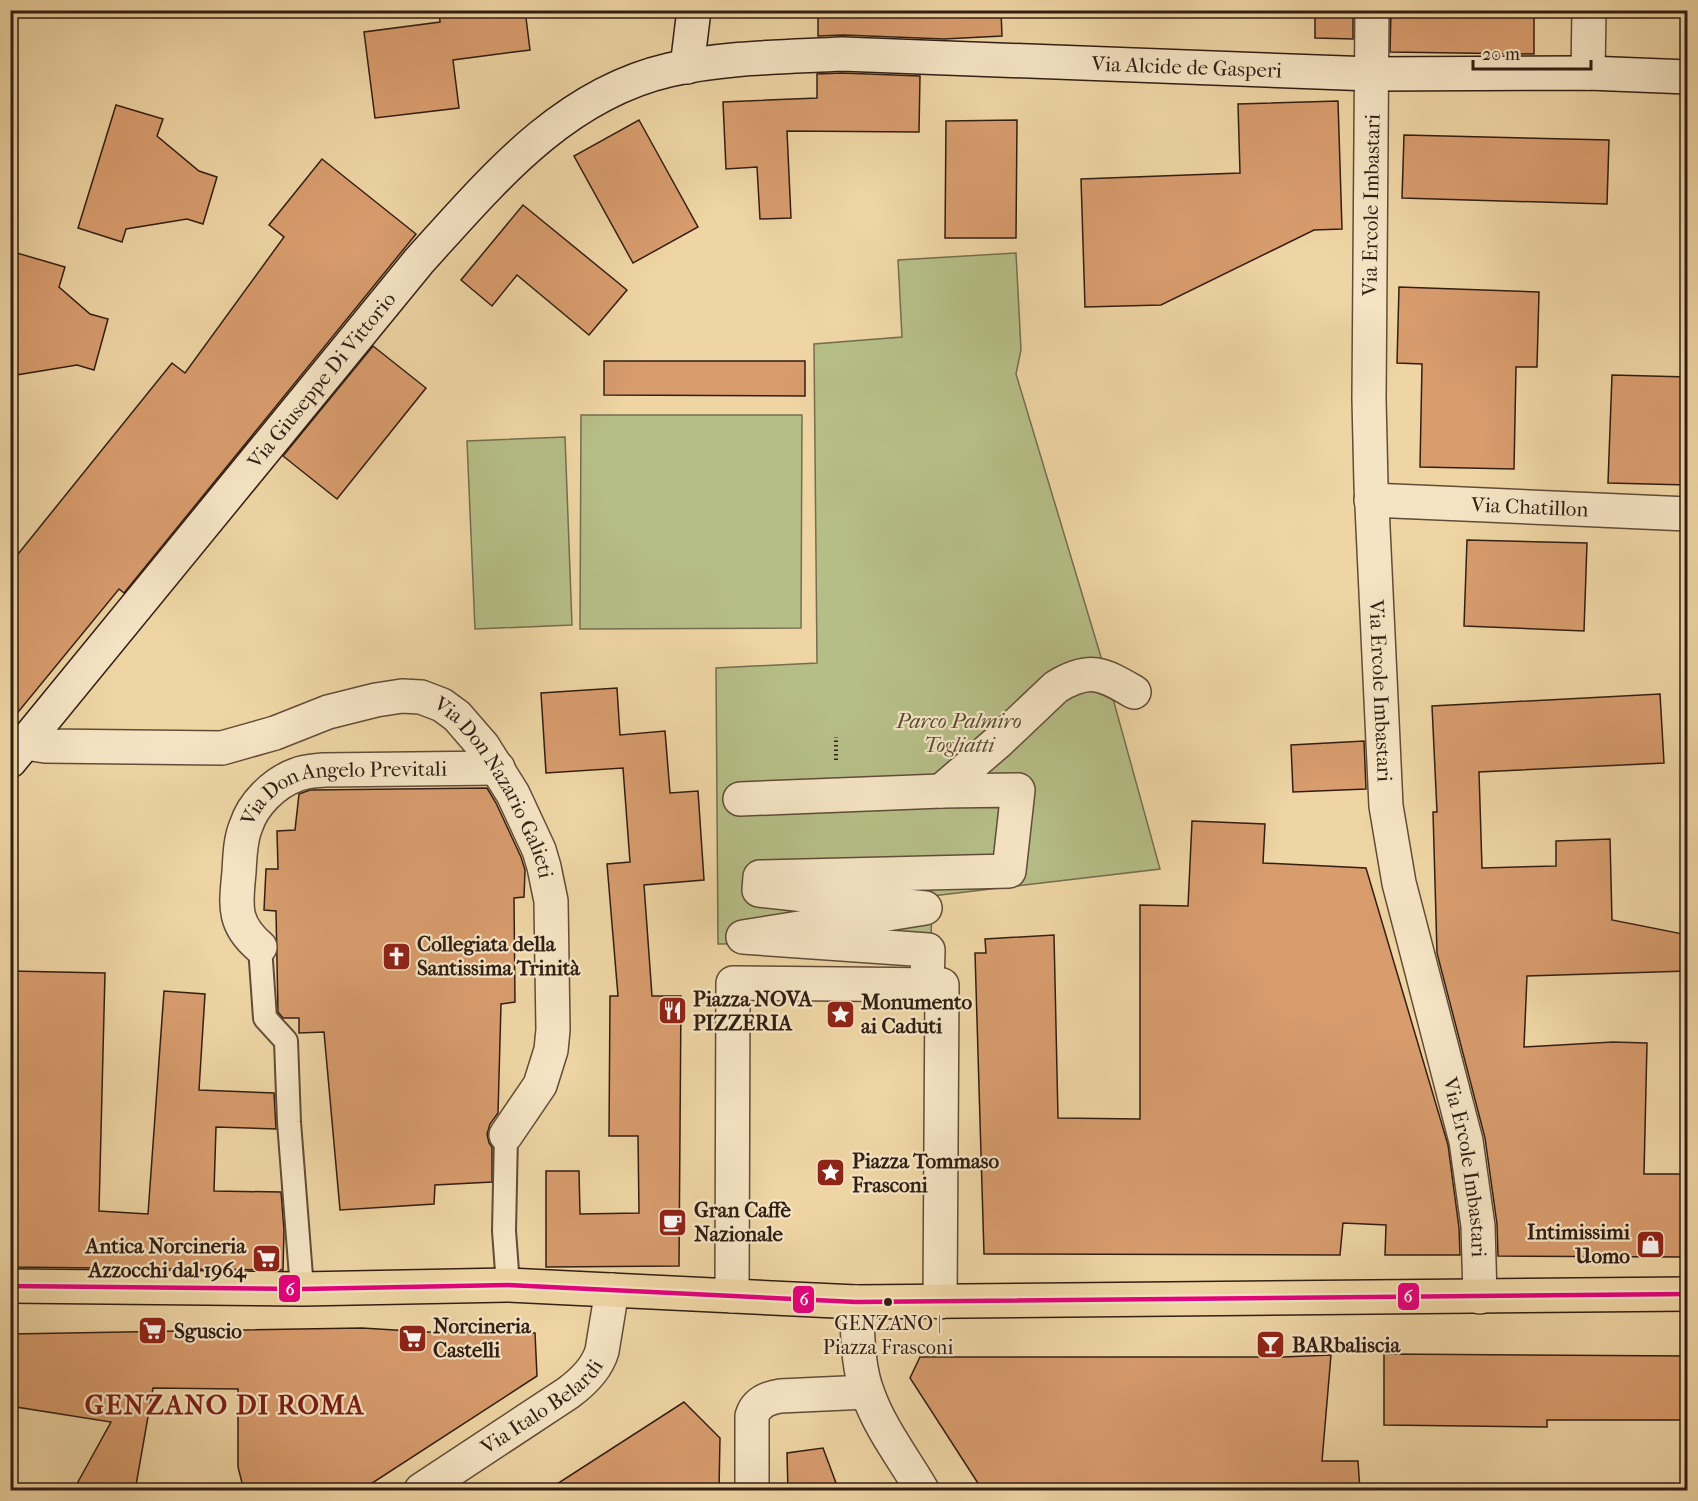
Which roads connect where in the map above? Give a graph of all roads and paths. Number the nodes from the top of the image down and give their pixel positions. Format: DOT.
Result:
graph roads {
  1 [pos="694,10"];
  2 [pos="1372,10"];
  3 [pos="1589,10"];
  4 [pos="687,67"];
  5 [pos="1588,73"];
  6 [pos="1372,74"];
  7 [pos="1688,77"];
  8 [pos="1371,500"];
  9 [pos="1688,514"];
  10 [pos="1134,692"];
  11 [pos="18,752"];
  12 [pos="498,768"];
  13 [pos="941,791"];
  14 [pos="740,799"];
  15 [pos="260,947"];
  16 [pos="927,985"];
  17 [pos="506,1135"];
  18 [pos="508,1285"];
  19 [pos="10,1286"];
  20 [pos="302,1289"];
  21 [pos="612,1290"];
  22 [pos="1688,1294"];
  23 [pos="732,1296"];
  24 [pos="1480,1297"];
  25 [pos="856,1302"];
  26 [pos="940,1302"];
  27 [pos="867,1392"];
  28 [pos="421,1491"];
  29 [pos="752,1491"];
  30 [pos="922,1491"];
  1 -- 4 [label="street"];
  2 -- 6 [label="street, Via Ercole Imbastari"];
  3 -- 5 [label="street"];
  4 -- 6 [label="street, Via Alcide de Gasperi"];
  4 -- 11 [label="street, Via Giuseppe Di Vittorio"];
  5 -- 6 [label="street, Via Alcide de Gasperi"];
  5 -- 7 [label="street, Via Alcide de Gasperi"];
  6 -- 8 [label="street, Via Ercole Imbastari"];
  8 -- 9 [label="street, Via Chatillon"];
  8 -- 24 [label="street, Via Ercole Imbastari"];
  10 -- 13 [label="street"];
  11 -- 12 [label="street, Via Don Nazario Galieti"];
  12 -- 15 [label="street, Via Don Angelo Previtali"];
  12 -- 17 [label="street, Via Don Nazario Galieti"];
  13 -- 14 [label="street"];
  13 -- 16 [label="street"];
  15 -- 20 [label="lane, Via Don Angelo Previtali"];
  16 -- 23 [label="street"];
  16 -- 26 [label="street"];
  17 -- 18 [label="lane, Via Don Nazario Galieti"];
  18 -- 20 [label="main road"];
  18 -- 21 [label="main road"];
  19 -- 20 [label="main road"];
  21 -- 23 [label="main road"];
  21 -- 28 [label="street, Via Italo Belardi"];
  22 -- 24 [label="main road"];
  23 -- 25 [label="main road"];
  24 -- 26 [label="main road"];
  25 -- 26 [label="main road"];
  25 -- 27 [label="street"];
  27 -- 29 [label="street"];
  27 -- 30 [label="street"];
}
